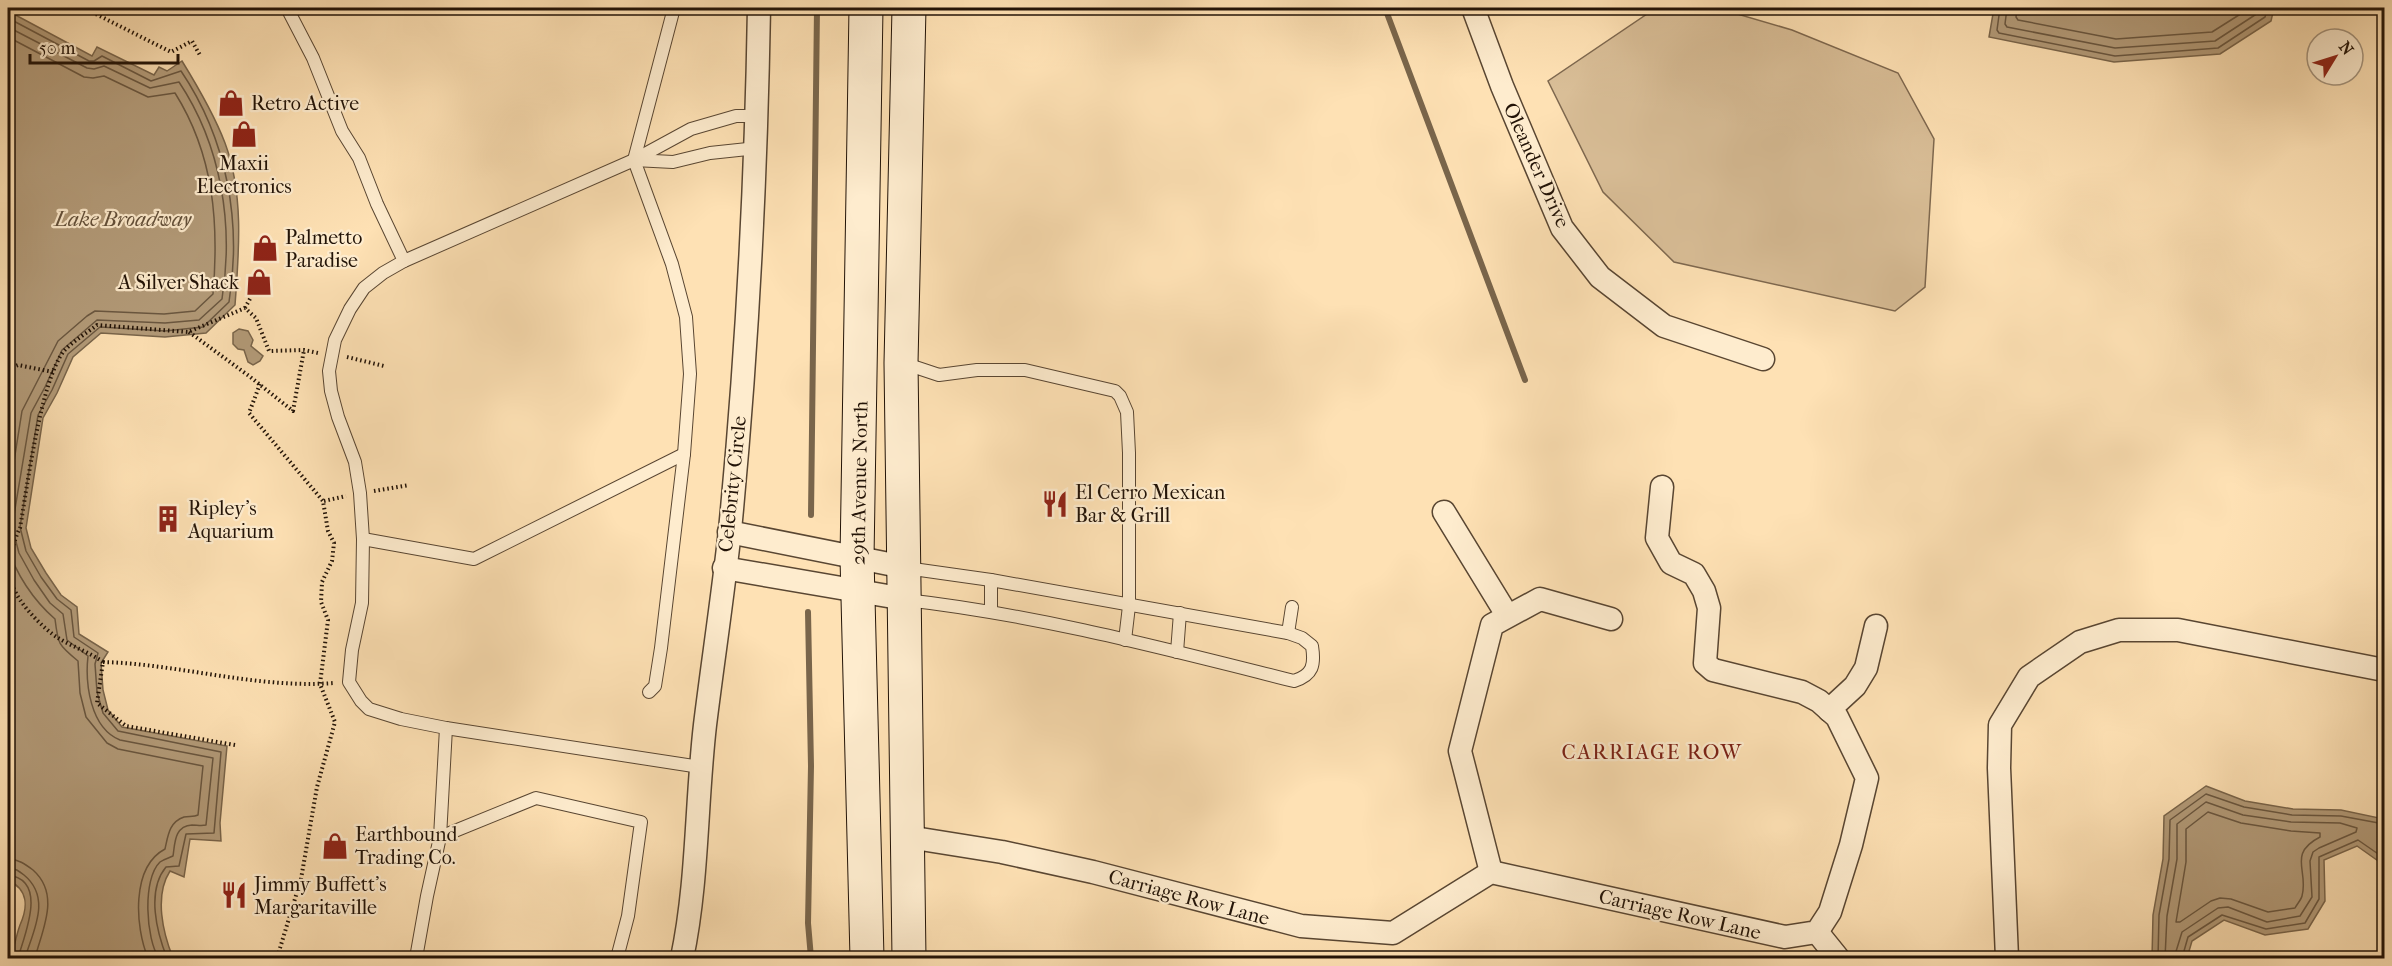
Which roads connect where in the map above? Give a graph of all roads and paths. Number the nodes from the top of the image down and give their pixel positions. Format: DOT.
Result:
graph roads {
  1 [pos="84,8"];
  2 [pos="287,8"];
  3 [pos="674,8"];
  4 [pos="759,8"];
  5 [pos="866,8"];
  6 [pos="909,8"];
  7 [pos="1473,8"];
  8 [pos="201,57"];
  9 [pos="757,116"];
  10 [pos="757,148"];
  11 [pos="634,160"];
  12 [pos="404,261"];
  13 [pos="252,295"];
  14 [pos="245,308"];
  15 [pos="188,332"];
  16 [pos="304,350"];
  17 [pos="332,355"];
  18 [pos="1763,359"];
  19 [pos="902,363"];
  20 [pos="384,366"];
  21 [pos="8,369"];
  22 [pos="53,372"];
  23 [pos="260,384"];
  24 [pos="684,454"];
  25 [pos="1662,487"];
  26 [pos="1444,512"];
  27 [pos="729,532"];
  28 [pos="363,539"];
  29 [pos="857,558"];
  30 [pos="904,567"];
  31 [pos="724,568"];
  32 [pos="991,580"];
  33 [pos="858,591"];
  34 [pos="905,599"];
  35 [pos="1129,606"];
  36 [pos="1292,608"];
  37 [pos="991,611"];
  38 [pos="1180,613"];
  39 [pos="1507,615"];
  40 [pos="1611,619"];
  41 [pos="1876,626"];
  42 [pos="1288,633"];
  43 [pos="1125,640"];
  44 [pos="1177,652"];
  45 [pos="103,662"];
  46 [pos="2385,670"];
  47 [pos="349,682"];
  48 [pos="320,684"];
  49 [pos="649,692"];
  50 [pos="1829,710"];
  51 [pos="446,728"];
  52 [pos="236,745"];
  53 [pos="700,767"];
  54 [pos="440,837"];
  55 [pos="908,837"];
  56 [pos="1491,872"];
  57 [pos="1817,932"];
  58 [pos="277,958"];
  59 [pos="416,958"];
  60 [pos="617,958"];
  61 [pos="682,958"];
  62 [pos="867,958"];
  63 [pos="909,958"];
  64 [pos="1838,958"];
  65 [pos="2007,958"];
  1 -- 8 [label="path"];
  2 -- 12 [label="lane"];
  3 -- 11 [label="lane"];
  4 -- 9 [label="street, Celebrity Circle"];
  5 -- 29 [label="main road, 29th Avenue North"];
  6 -- 19 [label="main road"];
  7 -- 18 [label="street, Oleander Drive"];
  9 -- 10 [label="street, Celebrity Circle"];
  9 -- 11 [label="lane"];
  10 -- 11 [label="lane"];
  10 -- 27 [label="street, Celebrity Circle"];
  11 -- 12 [label="lane"];
  11 -- 24 [label="lane"];
  12 -- 17 [label="lane"];
  13 -- 14 [label="path"];
  14 -- 15 [label="path"];
  14 -- 16 [label="path"];
  15 -- 22 [label="path"];
  15 -- 23 [label="path"];
  16 -- 17 [label="path"];
  16 -- 23 [label="path"];
  17 -- 20 [label="path"];
  17 -- 28 [label="lane"];
  19 -- 30 [label="main road"];
  19 -- 35 [label="lane"];
  21 -- 22 [label="path"];
  22 -- 45 [label="path"];
  23 -- 48 [label="path"];
  24 -- 28 [label="lane"];
  24 -- 49 [label="lane"];
  25 -- 50 [label="street"];
  26 -- 39 [label="street"];
  27 -- 29 [label="street"];
  27 -- 31 [label="street, Celebrity Circle"];
  28 -- 47 [label="lane"];
  29 -- 30 [label="street"];
  29 -- 33 [label="main road, 29th Avenue North"];
  30 -- 32 [label="lane"];
  30 -- 34 [label="main road"];
  31 -- 33 [label="street"];
  31 -- 53 [label="street, Celebrity Circle"];
  32 -- 35 [label="lane"];
  32 -- 37 [label="lane"];
  33 -- 34 [label="street"];
  33 -- 62 [label="main road, 29th Avenue North"];
  34 -- 37 [label="lane"];
  34 -- 55 [label="main road"];
  35 -- 38 [label="lane"];
  35 -- 43 [label="lane"];
  36 -- 42 [label="lane"];
  37 -- 43 [label="lane"];
  38 -- 42 [label="lane"];
  38 -- 44 [label="lane"];
  39 -- 40 [label="street"];
  39 -- 56 [label="street"];
  41 -- 50 [label="street"];
  42 -- 44 [label="lane"];
  43 -- 44 [label="lane"];
  45 -- 48 [label="path"];
  45 -- 52 [label="path"];
  46 -- 65 [label="street"];
  47 -- 48 [label="path"];
  47 -- 51 [label="lane"];
  48 -- 58 [label="path"];
  50 -- 57 [label="street"];
  51 -- 53 [label="lane"];
  51 -- 54 [label="lane"];
  53 -- 61 [label="street, Celebrity Circle"];
  54 -- 59 [label="lane"];
  54 -- 60 [label="lane"];
  55 -- 56 [label="street, Carriage Row Lane"];
  55 -- 63 [label="main road"];
  56 -- 57 [label="street, Carriage Row Lane"];
  57 -- 64 [label="street"];
}
